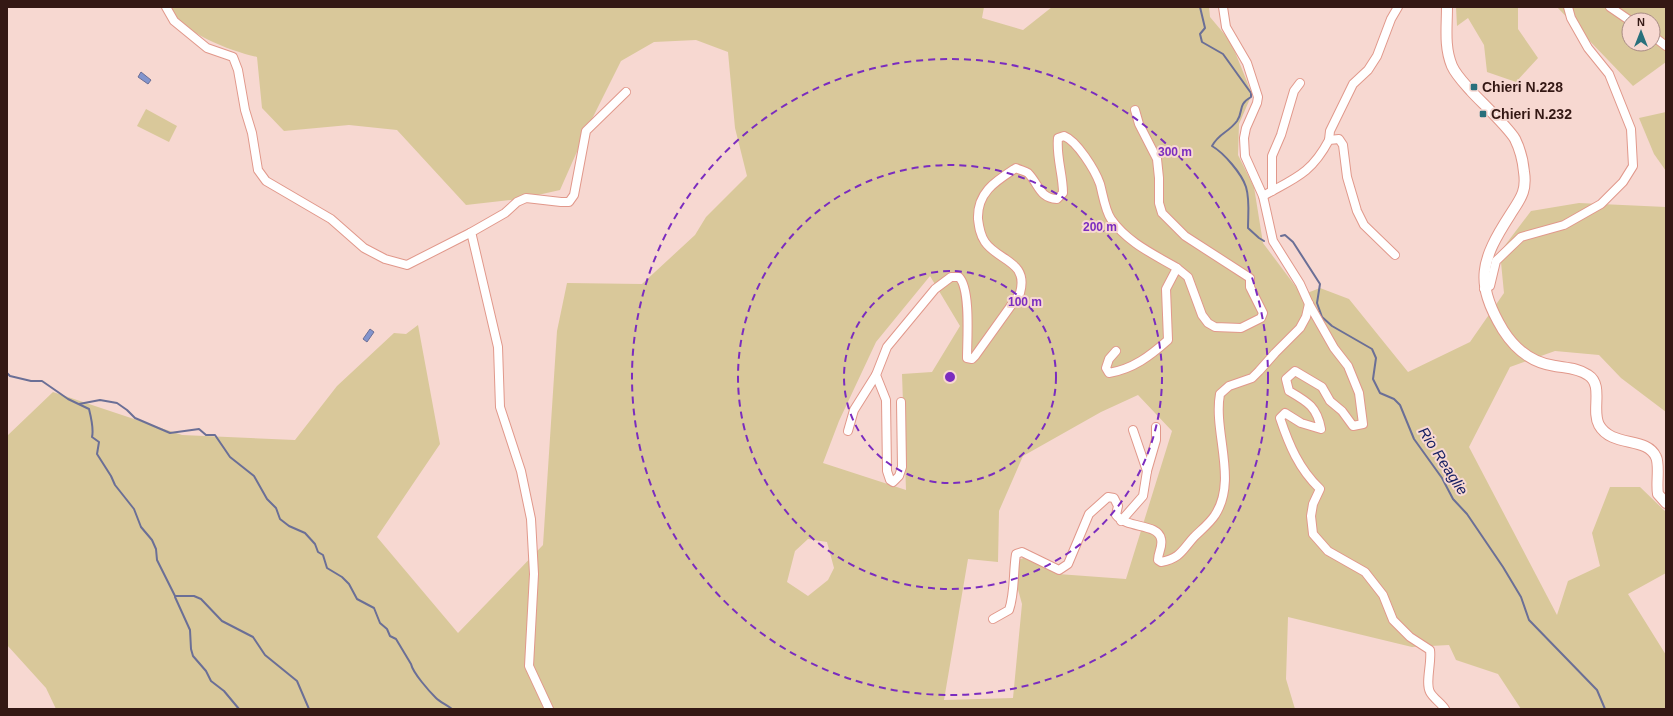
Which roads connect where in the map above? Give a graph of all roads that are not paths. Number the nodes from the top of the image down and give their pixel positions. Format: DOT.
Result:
graph roads {
  1 [pos="166,7"];
  2 [pos="1223,7"];
  3 [pos="1398,7"];
  4 [pos="1447,7"];
  5 [pos="1568,7"];
  6 [pos="1610,7"];
  7 [pos="1621,15"];
  8 [pos="1300,83"];
  9 [pos="626,92"];
  10 [pos="1135,110"];
  11 [pos="1329,140"];
  12 [pos="1272,191"];
  13 [pos="1263,196"];
  14 [pos="470,234"];
  15 [pos="1395,255"];
  16 [pos="1177,268"];
  17 [pos="1484,289"];
  18 [pos="1309,304"];
  19 [pos="1116,350"];
  20 [pos="876,375"];
  21 [pos="901,402"];
  22 [pos="1156,427"];
  23 [pos="848,430"];
  24 [pos="1133,430"];
  25 [pos="1147,471"];
  26 [pos="1666,503"];
  27 [pos="1121,521"];
  28 [pos="993,619"];
  29 [pos="549,709"];
  30 [pos="1445,709"];
  1 -- 14 [label="street"];
  2 -- 13 [label="street"];
  3 -- 11 [label="street"];
  4 -- 17 [label="main road"];
  5 -- 17 [label="street"];
  6 -- 7 [label="street"];
  8 -- 12 [label="street"];
  9 -- 14 [label="street"];
  10 -- 16 [label="street"];
  11 -- 12 [label="street"];
  11 -- 15 [label="street"];
  12 -- 13 [label="street"];
  13 -- 18 [label="street"];
  14 -- 29 [label="street"];
  16 -- 19 [label="street"];
  16 -- 20 [label="street"];
  17 -- 26 [label="main road"];
  18 -- 27 [label="street"];
  18 -- 30 [label="street"];
  20 -- 21 [label="street"];
  20 -- 23 [label="street"];
  22 -- 25 [label="street"];
  24 -- 25 [label="street"];
  25 -- 27 [label="street"];
  27 -- 28 [label="street"];
}
